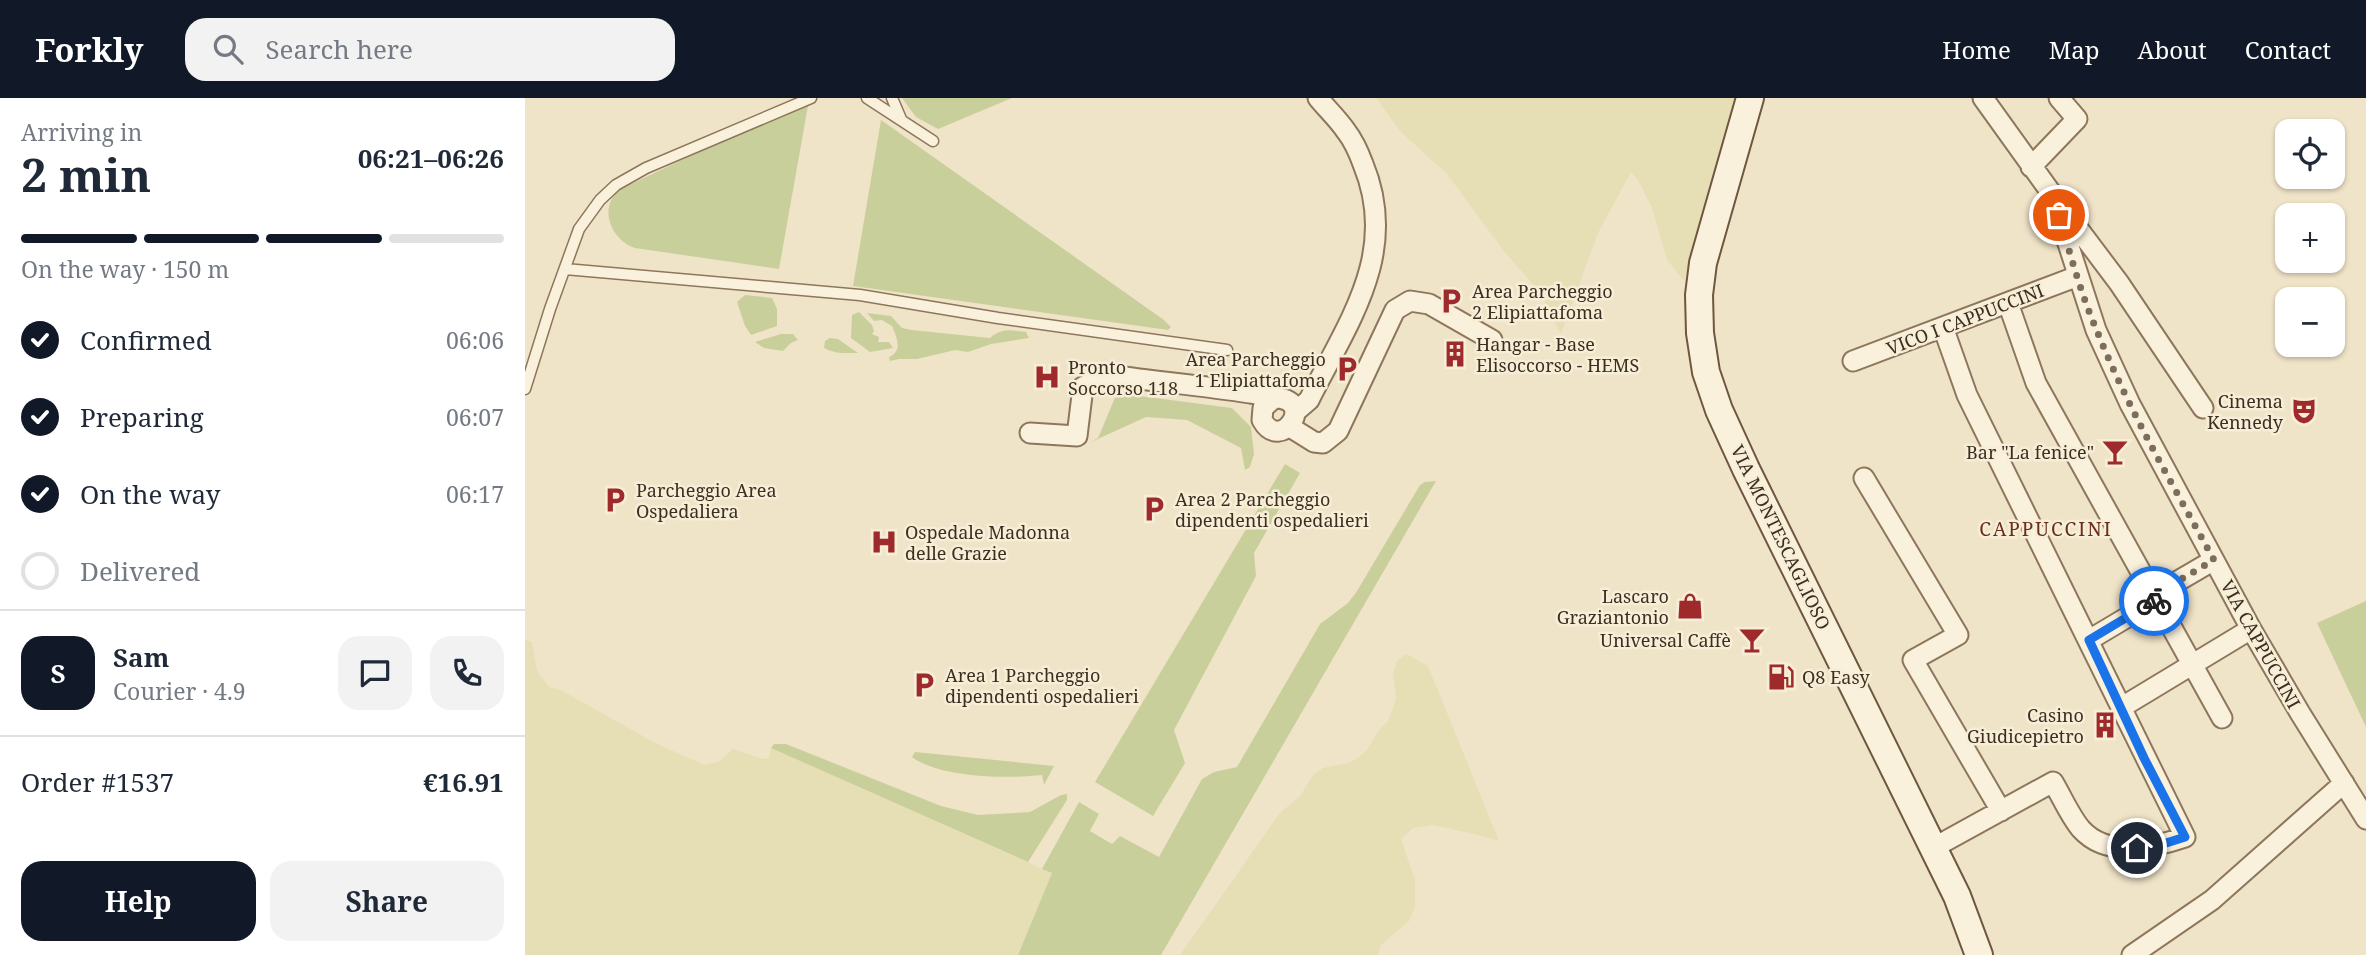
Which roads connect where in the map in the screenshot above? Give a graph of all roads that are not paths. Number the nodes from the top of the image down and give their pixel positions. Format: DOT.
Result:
graph roads {
  1 [pos="811,98"];
  2 [pos="867,98"];
  3 [pos="892,98"];
  4 [pos="1318,98"];
  5 [pos="1750,98"];
  6 [pos="1983,98"];
  7 [pos="2059,98"];
  8 [pos="901,119"];
  9 [pos="933,141"];
  10 [pos="2031,167"];
  11 [pos="2052,194"];
  12 [pos="565,270"];
  13 [pos="2078,276"];
  14 [pos="2008,303"];
  15 [pos="1943,327"];
  16 [pos="1492,340"];
  17 [pos="1227,350"];
  18 [pos="1853,361"];
  19 [pos="1203,388"];
  20 [pos="525,389"];
  21 [pos="2203,408"];
  22 [pos="1288,411"];
  23 [pos="1261,414"];
  24 [pos="1030,433"];
  25 [pos="1864,478"];
  26 [pos="2214,560"];
  27 [pos="2155,598"];
  28 [pos="2251,629"];
  29 [pos="2089,640"];
  30 [pos="2192,665"];
  31 [pos="2122,707"];
  32 [pos="2222,718"];
  33 [pos="2344,783"];
  34 [pos="2001,811"];
  35 [pos="2366,819"];
  36 [pos="1933,848"];
  37 [pos="1979,955"];
  38 [pos="2132,955"];
  1 -- 12 [label="lane"];
  2 -- 8 [label="lane"];
  3 -- 8 [label="lane"];
  4 -- 22 [label="street"];
  5 -- 36 [label="main road, VIA MONTESCAGLIOSO"];
  6 -- 10 [label="street, VIA CAPPUCCINI"];
  7 -- 10 [label="street"];
  8 -- 9 [label="lane"];
  10 -- 11 [label="street, VIA CAPPUCCINI"];
  11 -- 13 [label="street, VIA CAPPUCCINI"];
  11 -- 21 [label="street, VIA CAPPUCCINI"];
  12 -- 17 [label="lane"];
  12 -- 20 [label="lane"];
  13 -- 14 [label="street, VICO I CAPPUCCINI"];
  13 -- 26 [label="street, VIA CAPPUCCINI"];
  14 -- 15 [label="street, VICO I CAPPUCCINI"];
  14 -- 27 [label="street"];
  15 -- 18 [label="street, VICO I CAPPUCCINI"];
  15 -- 29 [label="street"];
  16 -- 22 [label="street"];
  19 -- 22 [label="street"];
  19 -- 23 [label="street"];
  19 -- 24 [label="street"];
  22 -- 23 [label="street"];
  22 -- 23 [label="street"];
  25 -- 34 [label="street"];
  26 -- 27 [label="street"];
  26 -- 28 [label="street, VIA CAPPUCCINI"];
  27 -- 29 [label="street"];
  27 -- 30 [label="street"];
  28 -- 30 [label="street"];
  28 -- 33 [label="street, VIA CAPPUCCINI"];
  29 -- 31 [label="street"];
  30 -- 31 [label="street"];
  30 -- 32 [label="street"];
  31 -- 34 [label="street"];
  33 -- 35 [label="street, VIA CAPPUCCINI"];
  33 -- 38 [label="street"];
  34 -- 36 [label="street"];
  36 -- 37 [label="main road, VIA MONTESCAGLIOSO"];
}
